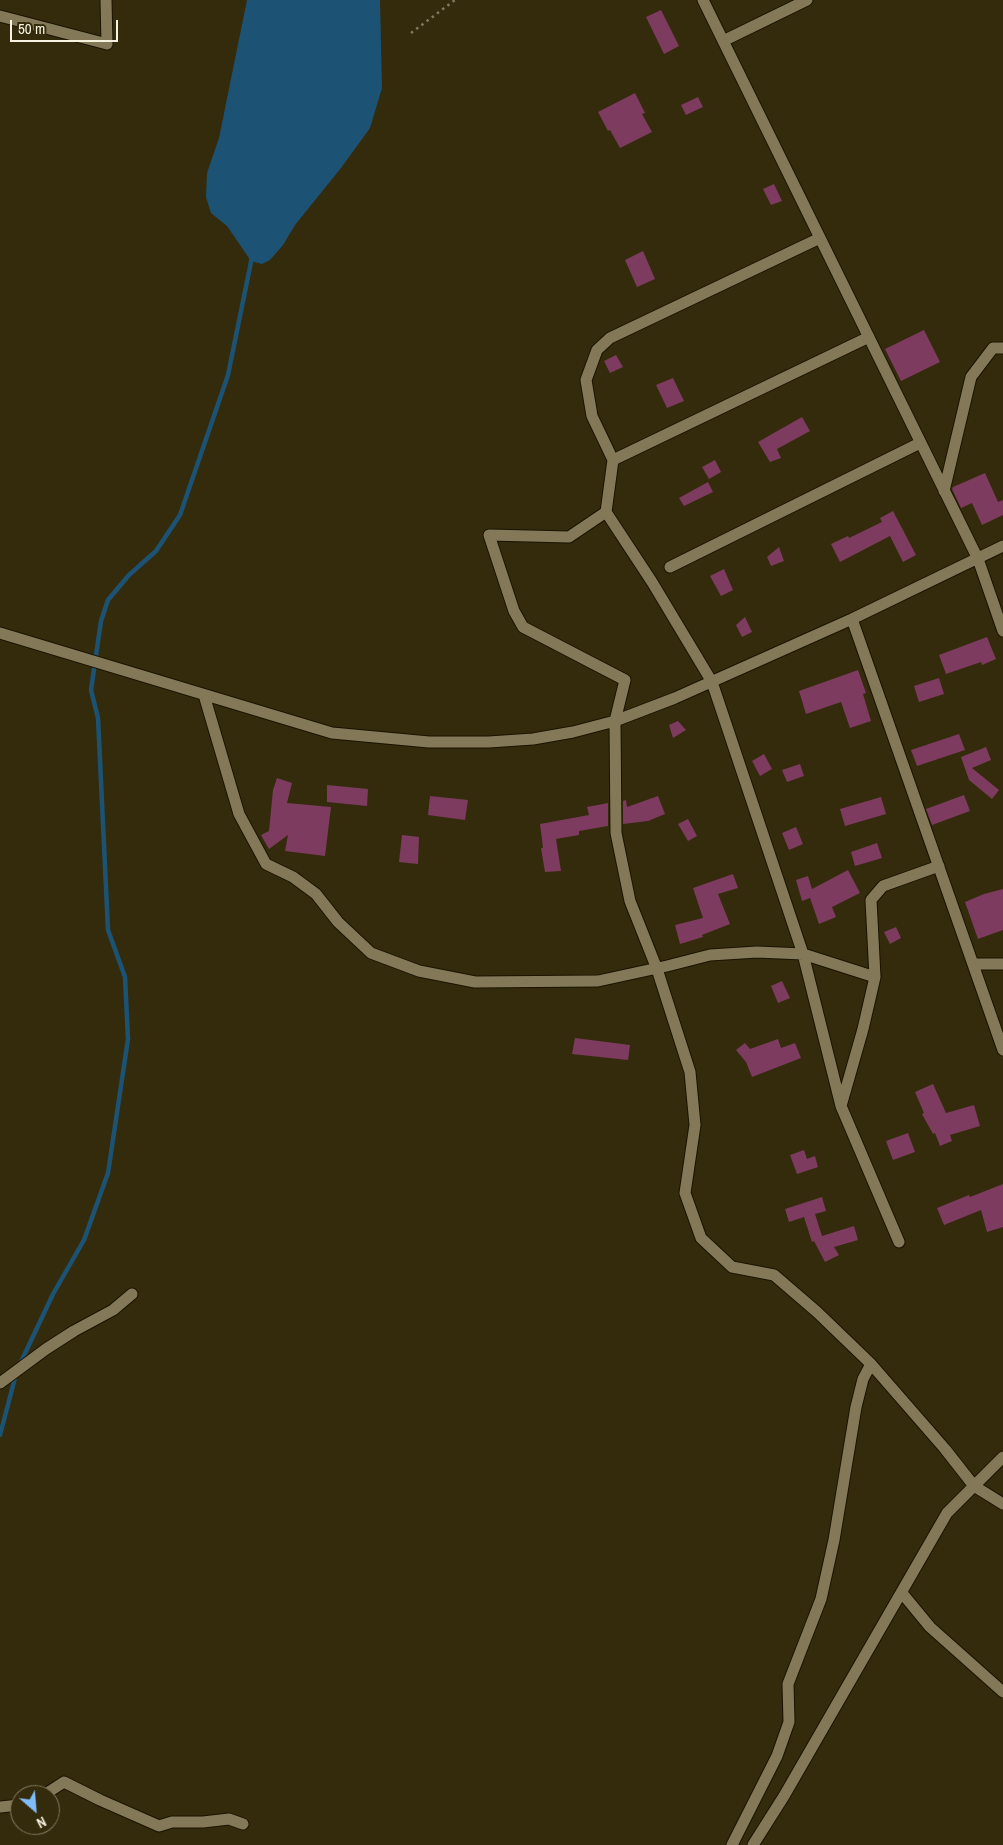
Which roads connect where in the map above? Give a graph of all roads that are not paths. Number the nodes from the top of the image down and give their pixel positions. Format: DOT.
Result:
graph roads {
  1 [pos="106,0"];
  2 [pos="703,0"];
  3 [pos="807,0"];
  4 [pos="0,16"];
  5 [pos="723,41"];
  6 [pos="820,238"];
  7 [pos="868,338"];
  8 [pos="1003,348"];
  9 [pos="920,442"];
  10 [pos="614,460"];
  11 [pos="944,491"];
  12 [pos="606,512"];
  13 [pos="1003,546"];
  14 [pos="978,559"];
  15 [pos="670,567"];
  16 [pos="852,620"];
  17 [pos="1003,631"];
  18 [pos="0,633"];
  19 [pos="712,682"];
  20 [pos="204,695"];
  21 [pos="616,721"];
  22 [pos="938,866"];
  23 [pos="803,954"];
  24 [pos="973,964"];
  25 [pos="1003,964"];
  26 [pos="657,969"];
  27 [pos="875,977"];
  28 [pos="1003,1050"];
  29 [pos="841,1106"];
  30 [pos="899,1242"];
  31 [pos="132,1294"];
  32 [pos="871,1364"];
  33 [pos="0,1384"];
  34 [pos="1003,1457"];
  35 [pos="974,1486"];
  36 [pos="1003,1504"];
  37 [pos="902,1593"];
  38 [pos="1003,1692"];
  39 [pos="59,1785"];
  40 [pos="243,1824"];
  41 [pos="732,1845"];
  42 [pos="753,1845"];
  1 -- 4 [label="street"];
  2 -- 5 [label="street"];
  3 -- 5 [label="street"];
  5 -- 6 [label="street"];
  6 -- 7 [label="street"];
  6 -- 10 [label="street"];
  7 -- 9 [label="street"];
  7 -- 10 [label="street"];
  8 -- 11 [label="street"];
  9 -- 11 [label="street"];
  9 -- 15 [label="street"];
  10 -- 12 [label="street"];
  11 -- 14 [label="street"];
  12 -- 19 [label="street"];
  12 -- 21 [label="street"];
  13 -- 14 [label="street"];
  14 -- 16 [label="street"];
  14 -- 17 [label="street"];
  16 -- 19 [label="street"];
  16 -- 22 [label="street"];
  18 -- 20 [label="street"];
  19 -- 21 [label="street"];
  19 -- 23 [label="street"];
  20 -- 21 [label="street"];
  20 -- 26 [label="street"];
  21 -- 26 [label="street"];
  22 -- 24 [label="street"];
  22 -- 27 [label="street"];
  23 -- 26 [label="street"];
  23 -- 27 [label="street"];
  23 -- 29 [label="street"];
  24 -- 25 [label="street"];
  24 -- 28 [label="street"];
  26 -- 32 [label="street"];
  27 -- 29 [label="street"];
  29 -- 30 [label="street"];
  31 -- 33 [label="street"];
  32 -- 35 [label="street"];
  32 -- 41 [label="street"];
  34 -- 35 [label="street"];
  35 -- 36 [label="street"];
  35 -- 37 [label="street"];
  37 -- 38 [label="street"];
  37 -- 42 [label="street"];
  39 -- 40 [label="street"];
}
